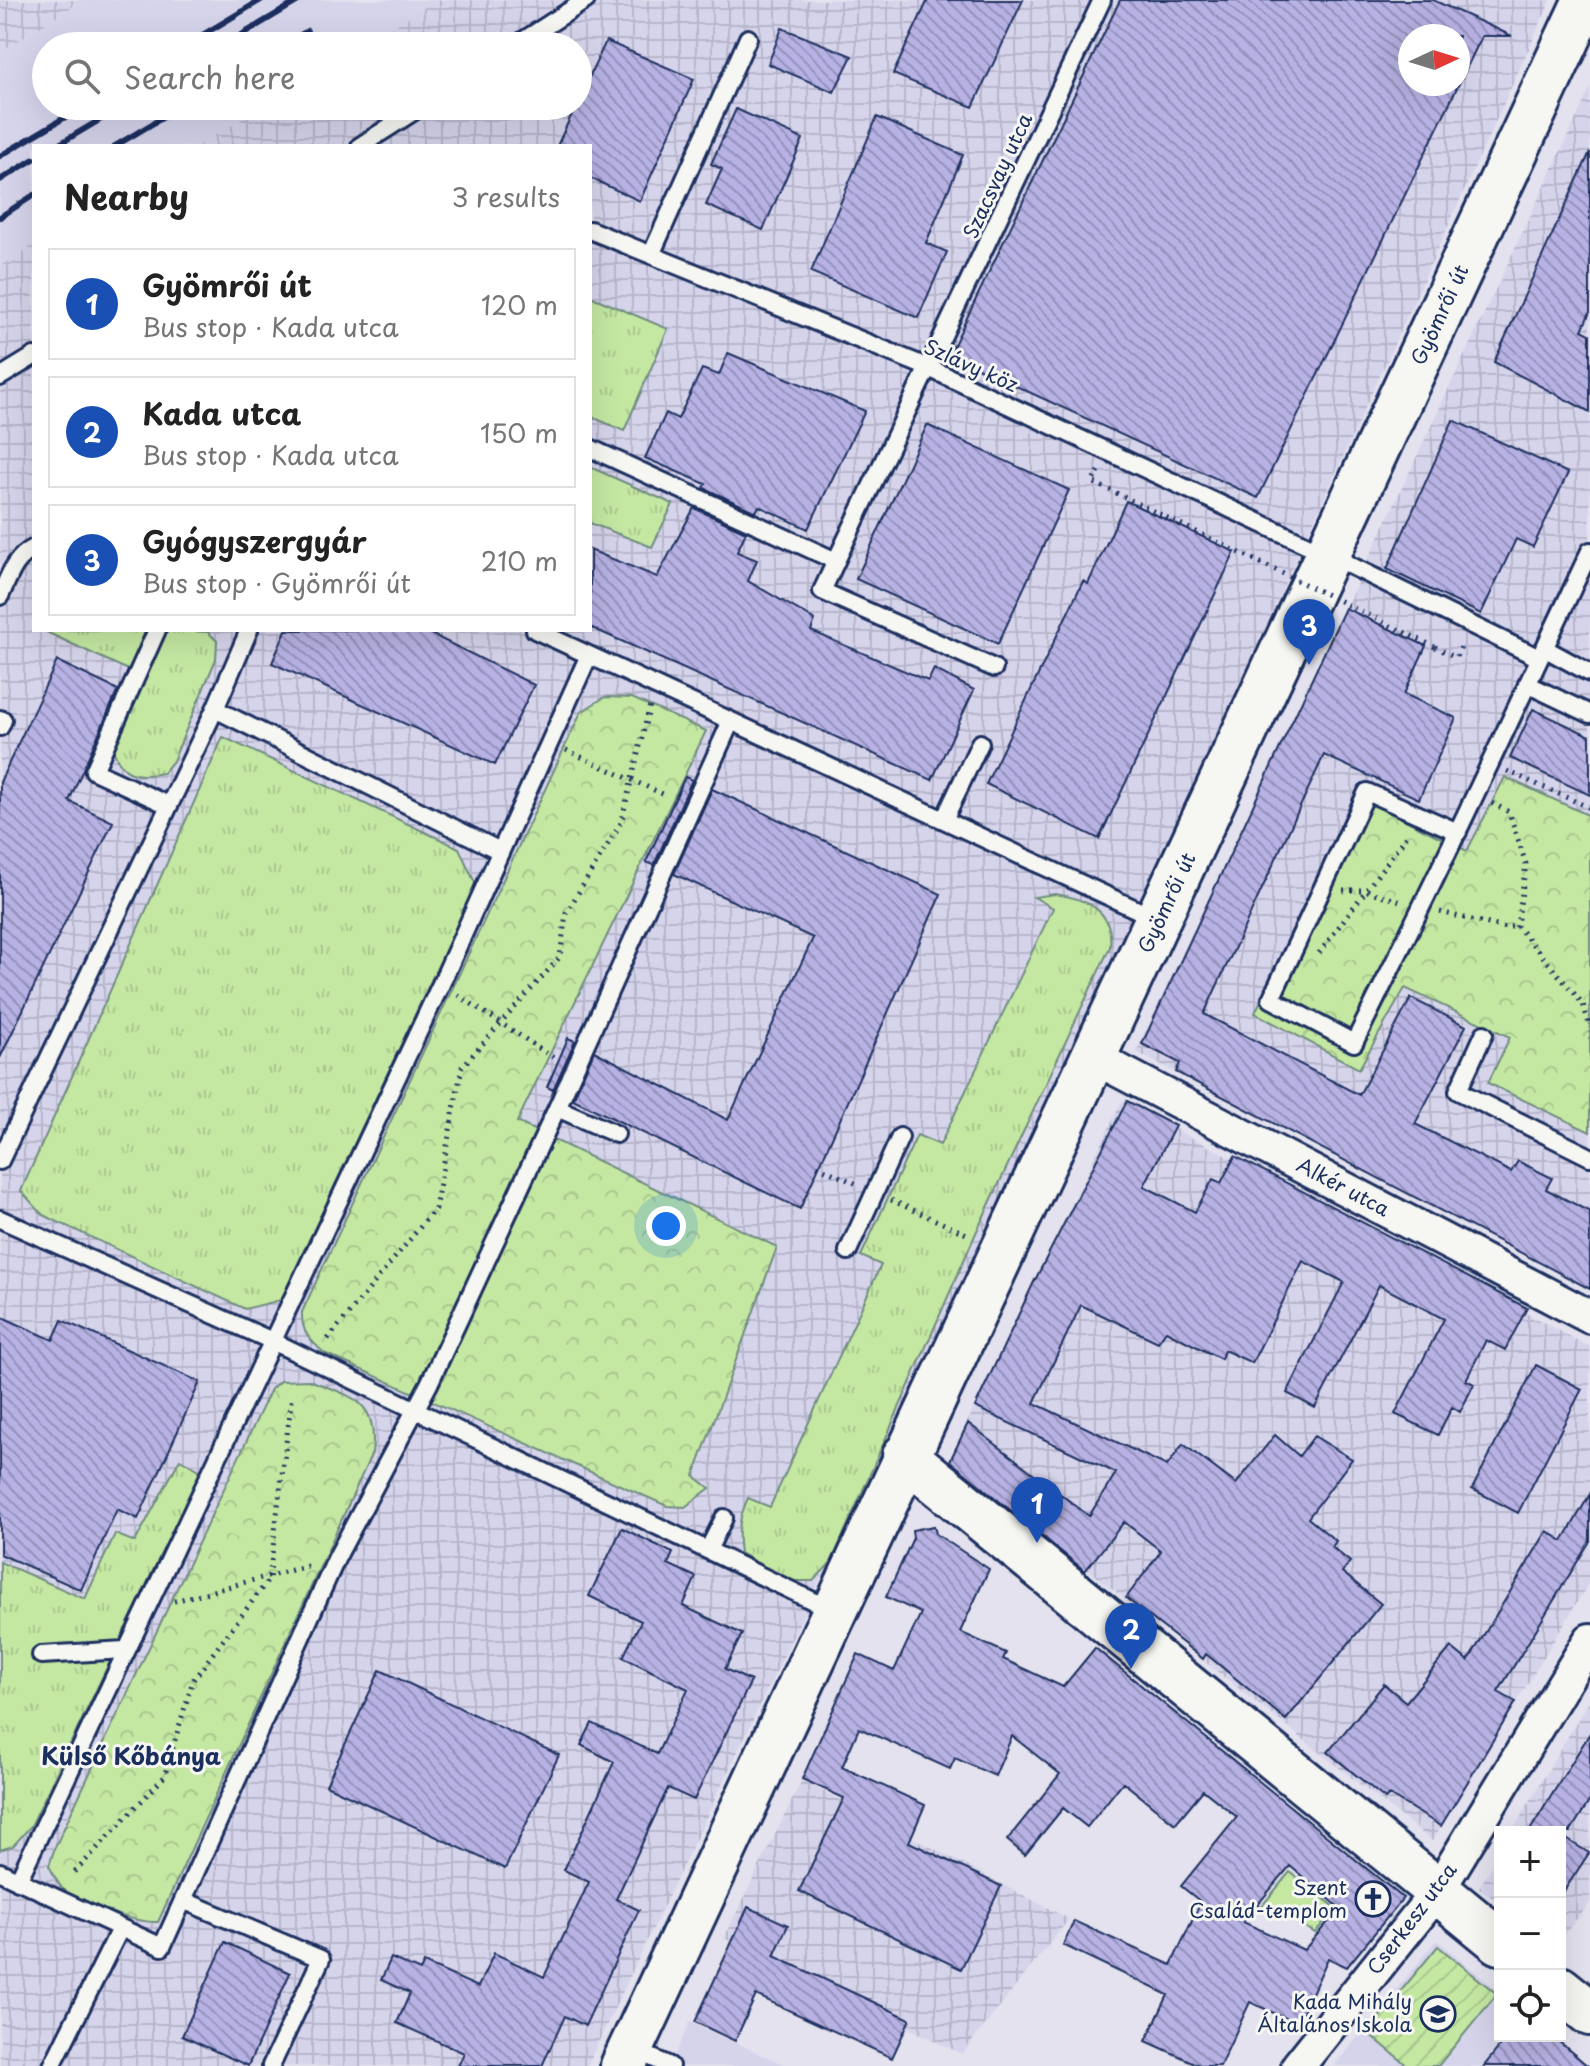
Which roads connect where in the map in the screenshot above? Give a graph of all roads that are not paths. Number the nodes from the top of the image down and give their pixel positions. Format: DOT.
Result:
graph roads {
  1 [pos="586,0"];
  2 [pos="1102,0"];
  3 [pos="1586,0"];
  4 [pos="537,32"];
  5 [pos="748,38"];
  6 [pos="400,120"];
  7 [pos="363,144"];
  8 [pos="592,231"];
  9 [pos="651,255"];
  10 [pos="32,357"];
  11 [pos="929,368"];
  12 [pos="0,377"];
  13 [pos="592,449"];
  14 [pos="32,549"];
  15 [pos="1590,551"];
  16 [pos="1329,555"];
  17 [pos="836,561"];
  18 [pos="0,596"];
  19 [pos="156,632"];
  20 [pos="248,632"];
  21 [pos="539,632"];
  22 [pos="1542,653"];
  23 [pos="589,655"];
  24 [pos="994,668"];
  25 [pos="1590,673"];
  26 [pos="1527,684"];
  27 [pos="215,709"];
  28 [pos="1590,714"];
  29 [pos="0,719"];
  30 [pos="731,721"];
  31 [pos="0,727"];
  32 [pos="980,743"];
  33 [pos="168,805"];
  34 [pos="944,820"];
  35 [pos="1458,832"];
  36 [pos="498,850"];
  37 [pos="1159,919"];
  38 [pos="1484,1034"];
  39 [pos="1095,1058"];
  40 [pos="557,1108"];
  41 [pos="616,1134"];
  42 [pos="900,1137"];
  43 [pos="1590,1157"];
  44 [pos="0,1161"];
  45 [pos="0,1219"];
  46 [pos="848,1251"];
  47 [pos="1590,1317"];
  48 [pos="270,1340"];
  49 [pos="415,1410"];
  50 [pos="905,1456"];
  51 [pos="724,1518"];
  52 [pos="708,1550"];
  53 [pos="834,1611"];
  54 [pos="1590,1640"];
  55 [pos="125,1650"];
  56 [pos="41,1655"];
  57 [pos="0,1872"];
  58 [pos="18,1881"];
  59 [pos="1437,1892"];
  60 [pos="185,1901"];
  61 [pos="120,1929"];
  62 [pos="1494,1937"];
  63 [pos="1566,1994"];
  64 [pos="1590,2013"];
  65 [pos="641,2060"];
  66 [pos="52,2066"];
  67 [pos="271,2066"];
  68 [pos="1298,2066"];
  1 -- 4 [label="lane"];
  2 -- 11 [label="lane, Szacsvay utca"];
  3 -- 16 [label="street, Gyömrői út"];
  5 -- 9 [label="lane"];
  6 -- 7 [label="lane"];
  8 -- 9 [label="lane, Szlávy köz"];
  9 -- 11 [label="lane, Szlávy köz"];
  10 -- 12 [label="lane"];
  11 -- 16 [label="lane, Szlávy köz"];
  11 -- 17 [label="lane, Szacsvay utca"];
  13 -- 17 [label="lane"];
  14 -- 18 [label="lane"];
  15 -- 22 [label="lane"];
  16 -- 22 [label="lane, Szlávy köz"];
  16 -- 37 [label="street, Gyömrői út"];
  17 -- 24 [label="lane, Szacsvay utca"];
  19 -- 33 [label="lane"];
  20 -- 27 [label="lane"];
  21 -- 23 [label="lane"];
  22 -- 25 [label="lane, Szlávy köz"];
  22 -- 26 [label="lane"];
  23 -- 30 [label="lane"];
  23 -- 36 [label="lane"];
  26 -- 28 [label="lane"];
  26 -- 35 [label="lane"];
  27 -- 33 [label="lane"];
  27 -- 36 [label="lane"];
  29 -- 31 [label="lane"];
  30 -- 34 [label="lane"];
  30 -- 40 [label="lane"];
  32 -- 34 [label="lane"];
  33 -- 44 [label="lane"];
  34 -- 37 [label="lane"];
  35 -- 35 [label="lane"];
  36 -- 48 [label="lane"];
  37 -- 39 [label="street, Gyömrői út"];
  38 -- 43 [label="lane"];
  39 -- 47 [label="street, Alkér utca"];
  39 -- 50 [label="street, Gyömrői út"];
  40 -- 41 [label="lane"];
  40 -- 49 [label="lane"];
  42 -- 46 [label="lane"];
  45 -- 48 [label="lane"];
  48 -- 49 [label="lane"];
  48 -- 55 [label="lane"];
  49 -- 52 [label="lane"];
  49 -- 60 [label="lane"];
  50 -- 53 [label="street, Gyömrői út"];
  50 -- 59 [label="street"];
  51 -- 52 [label="lane"];
  52 -- 53 [label="lane"];
  53 -- 65 [label="street, Gyömrői út"];
  54 -- 59 [label="street, Cserkesz utca"];
  55 -- 56 [label="lane"];
  55 -- 58 [label="lane"];
  57 -- 58 [label="lane"];
  58 -- 61 [label="lane"];
  59 -- 62 [label="street"];
  59 -- 68 [label="street, Cserkesz utca"];
  60 -- 61 [label="lane"];
  60 -- 67 [label="lane"];
  61 -- 66 [label="lane"];
  63 -- 64 [label="street"];
}
